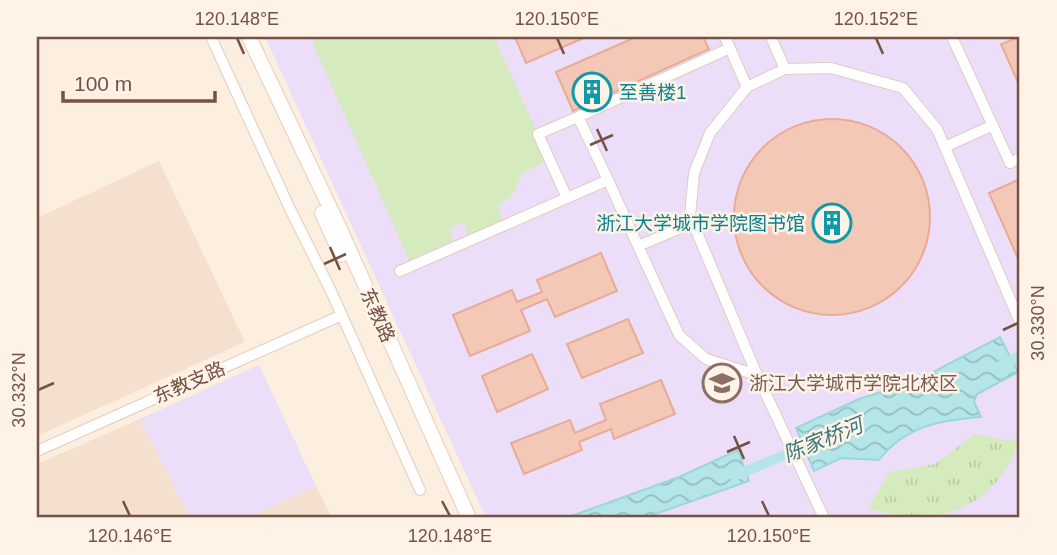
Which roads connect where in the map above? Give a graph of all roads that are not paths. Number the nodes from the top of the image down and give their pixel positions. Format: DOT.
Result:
graph roads {
  1 [pos="211,37"];
  2 [pos="241,37"];
  3 [pos="248,37"];
  4 [pos="771,37"];
  5 [pos="952,37"];
  6 [pos="727,42"];
  7 [pos="785,69"];
  8 [pos="747,87"];
  9 [pos="578,117"];
  10 [pos="993,125"];
  11 [pos="945,147"];
  12 [pos="1020,158"];
  13 [pos="608,180"];
  14 [pos="567,198"];
  15 [pos="693,223"];
  16 [pos="638,246"];
  17 [pos="400,271"];
  18 [pos="342,315"];
  19 [pos="1020,322"];
  20 [pos="757,375"];
  21 [pos="37,451"];
  22 [pos="420,490"];
  23 [pos="466,517"];
  24 [pos="824,518"];
  1 -- 18 [label="street"];
  2 -- 23 [label="street, 东教路"];
  3 -- 23 [label="street, 东教路"];
  4 -- 7 [label="street"];
  5 -- 10 [label="street"];
  6 -- 8 [label="street"];
  6 -- 9 [label="street"];
  7 -- 8 [label="street"];
  7 -- 11 [label="street"];
  8 -- 15 [label="street"];
  9 -- 13 [label="street"];
  9 -- 14 [label="street"];
  10 -- 11 [label="street"];
  10 -- 12 [label="street"];
  11 -- 19 [label="street"];
  13 -- 14 [label="street"];
  13 -- 16 [label="street"];
  14 -- 17 [label="street"];
  15 -- 16 [label="street"];
  15 -- 20 [label="street"];
  16 -- 20 [label="street"];
  18 -- 21 [label="street, 东教支路"];
  18 -- 22 [label="street"];
  20 -- 24 [label="street"];
}
